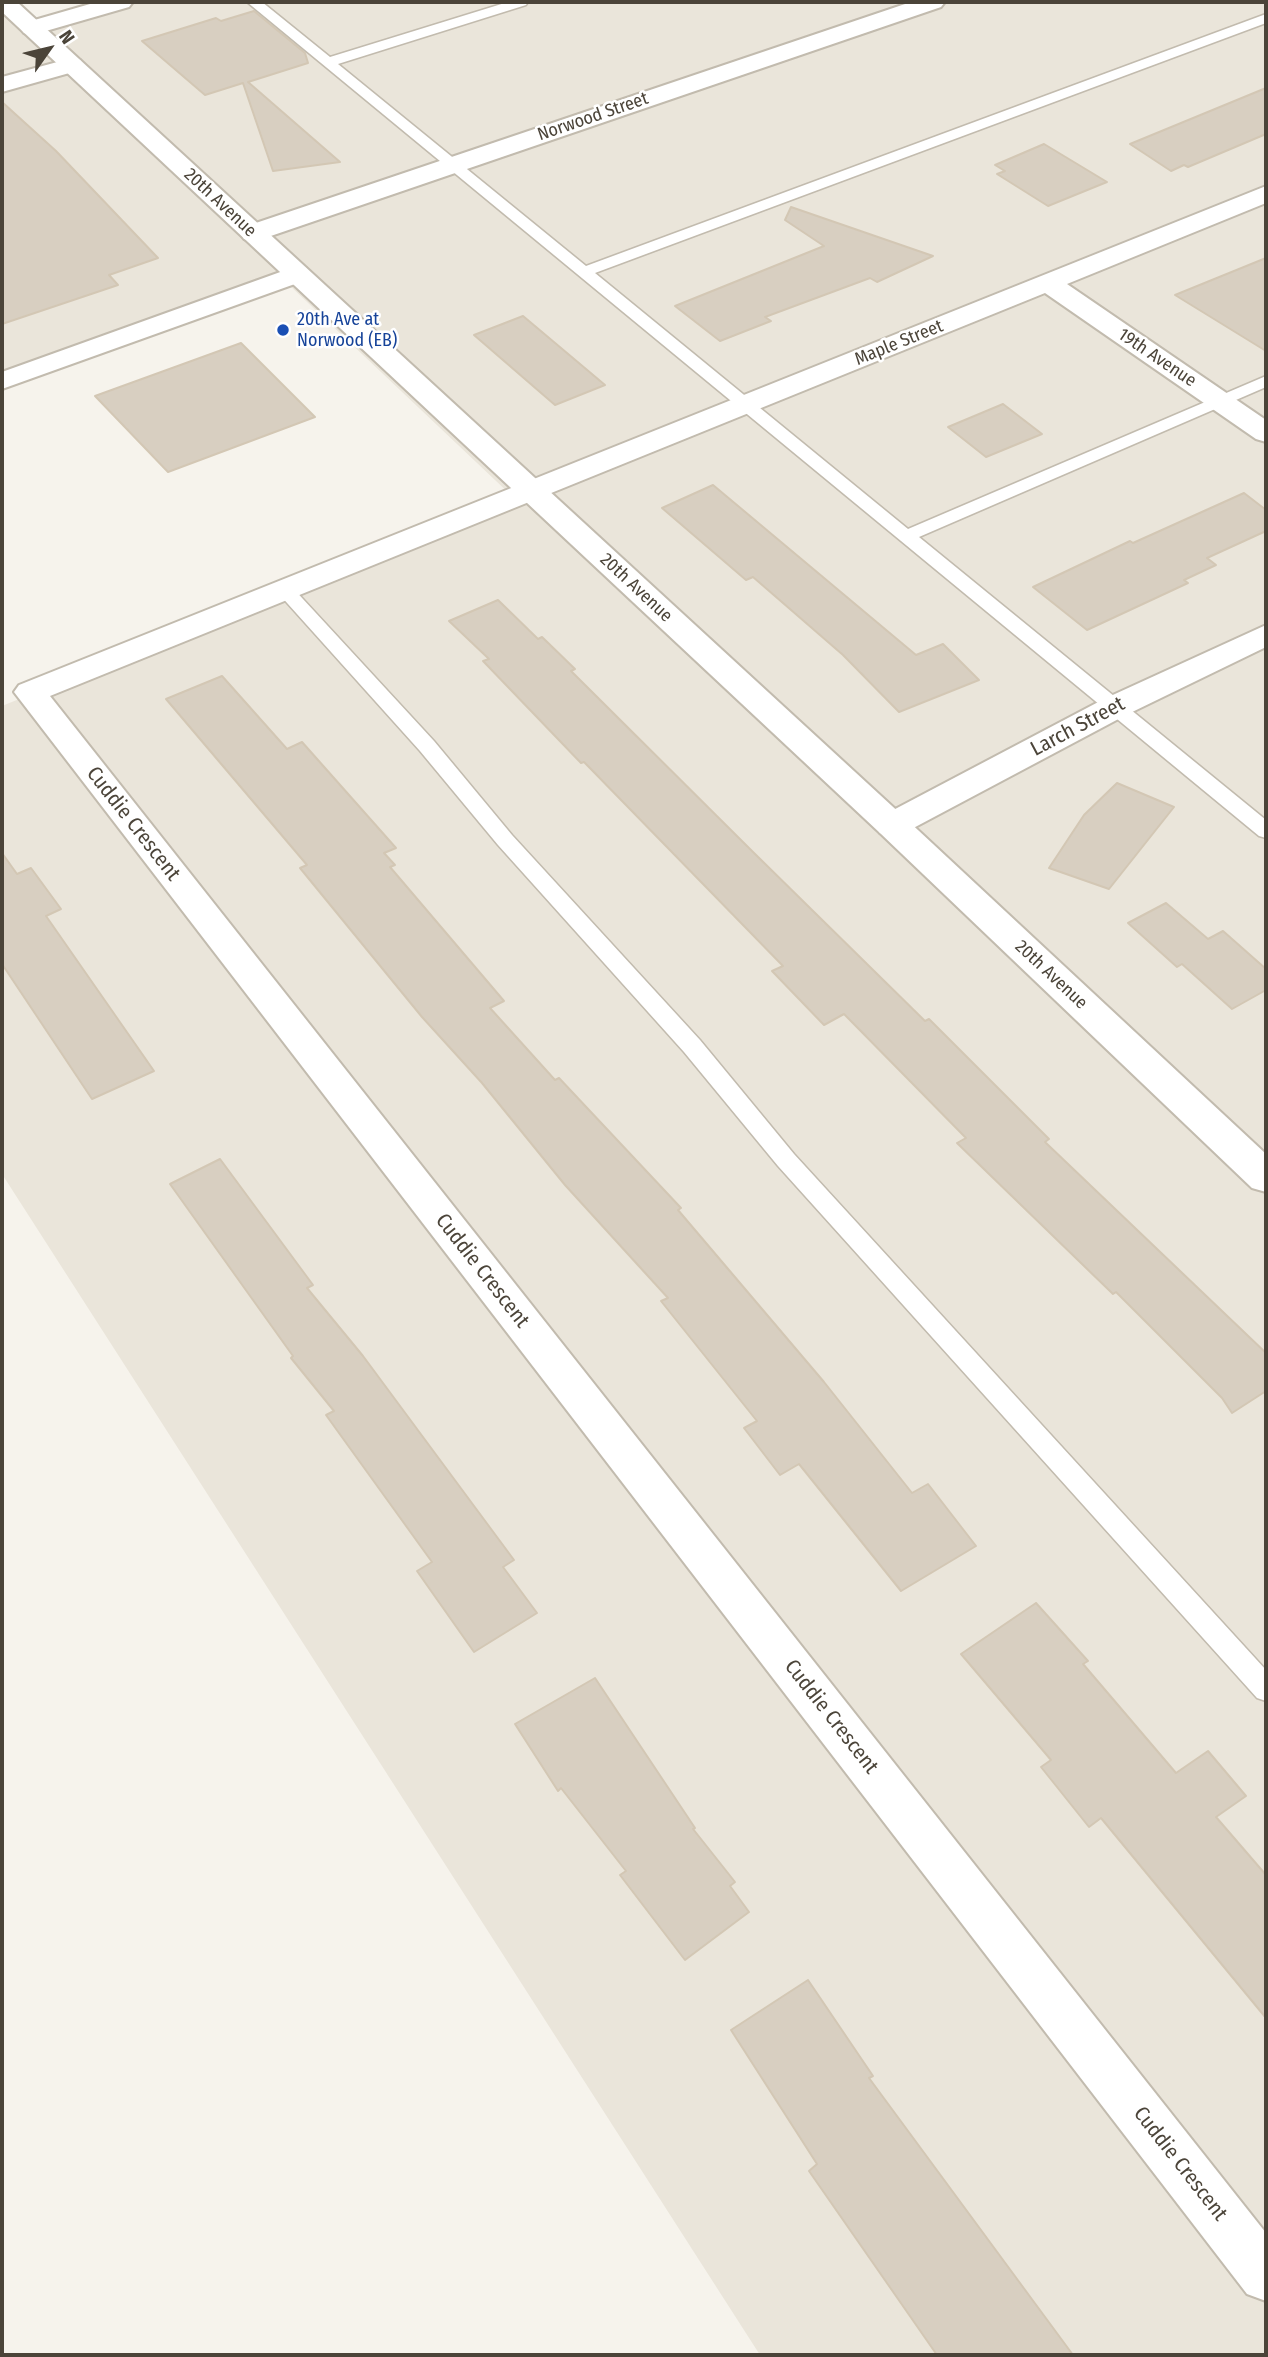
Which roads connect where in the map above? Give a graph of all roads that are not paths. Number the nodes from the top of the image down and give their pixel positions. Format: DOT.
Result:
graph roads {
  1 [pos="4,2"];
  2 [pos="121,2"];
  3 [pos="254,2"];
  4 [pos="521,2"];
  5 [pos="933,2"];
  6 [pos="1266,18"];
  7 [pos="32,28"];
  8 [pos="327,63"];
  9 [pos="72,65"];
  10 [pos="2,85"];
  11 [pos="451,165"];
  12 [pos="1266,194"];
  13 [pos="253,233"];
  14 [pos="584,272"];
  15 [pos="297,274"];
  16 [pos="1047,283"];
  17 [pos="2,381"];
  18 [pos="1266,381"];
  19 [pos="1220,401"];
  20 [pos="746,405"];
  21 [pos="1266,433"];
  22 [pos="531,492"];
  23 [pos="907,536"];
  24 [pos="285,590"];
  25 [pos="1266,635"];
  26 [pos="1115,707"];
  27 [pos="892,825"];
  28 [pos="1266,831"];
  29 [pos="1266,1177"];
  30 [pos="1266,1689"];
  31 [pos="1266,2275"];
  1 -- 7 [label="street, 20th Avenue"];
  2 -- 7 [label="street"];
  3 -- 8 [label="lane"];
  4 -- 8 [label="lane"];
  5 -- 11 [label="street, Norwood Street"];
  6 -- 14 [label="lane"];
  7 -- 9 [label="street, 20th Avenue"];
  8 -- 11 [label="lane"];
  9 -- 10 [label="street"];
  9 -- 13 [label="street, 20th Avenue"];
  11 -- 13 [label="street, Norwood Street"];
  11 -- 14 [label="lane"];
  12 -- 16 [label="street, Maple Street"];
  13 -- 15 [label="street, 20th Avenue"];
  14 -- 20 [label="lane"];
  15 -- 17 [label="street"];
  15 -- 22 [label="street, 20th Avenue"];
  16 -- 19 [label="street, 19th Avenue"];
  16 -- 20 [label="street, Maple Street"];
  18 -- 19 [label="lane"];
  19 -- 21 [label="street, 19th Avenue"];
  19 -- 23 [label="lane"];
  20 -- 22 [label="street, Maple Street"];
  20 -- 23 [label="lane"];
  22 -- 24 [label="street, Cuddie Crescent"];
  22 -- 27 [label="street, 20th Avenue"];
  23 -- 26 [label="lane"];
  24 -- 30 [label="lane"];
  24 -- 31 [label="street, Cuddie Crescent"];
  25 -- 26 [label="street, Larch Street"];
  26 -- 27 [label="street, Larch Street"];
  26 -- 28 [label="lane"];
  27 -- 29 [label="street, 20th Avenue"];
}
